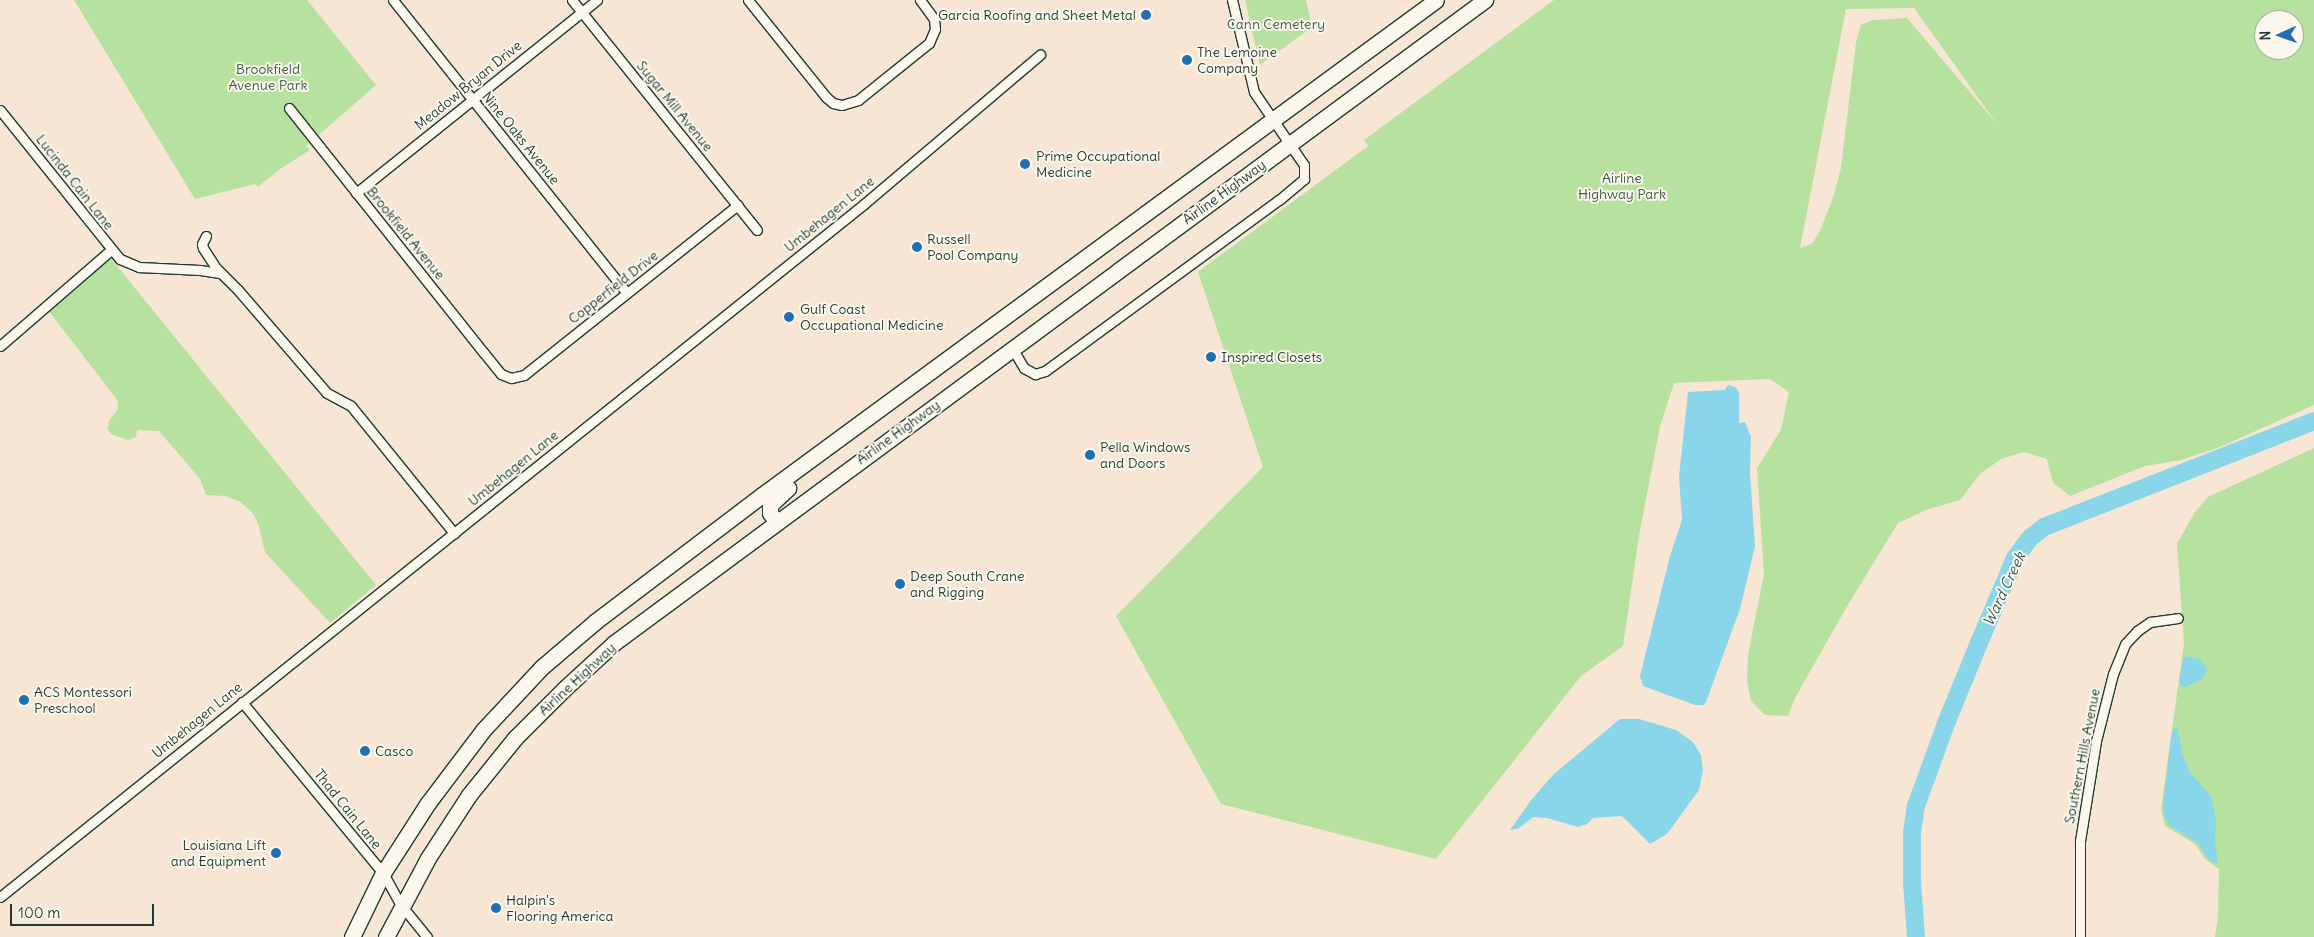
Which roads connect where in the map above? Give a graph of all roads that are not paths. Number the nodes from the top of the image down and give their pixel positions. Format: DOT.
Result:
graph roads {
  1 [pos="393,0"];
  2 [pos="572,0"];
  3 [pos="597,0"];
  4 [pos="748,0"];
  5 [pos="920,0"];
  6 [pos="1232,0"];
  7 [pos="1436,0"];
  8 [pos="1485,0"];
  9 [pos="582,12"];
  10 [pos="1040,55"];
  11 [pos="472,99"];
  12 [pos="289,108"];
  13 [pos="0,110"];
  14 [pos="1273,120"];
  15 [pos="1289,144"];
  16 [pos="356,193"];
  17 [pos="738,206"];
  18 [pos="757,230"];
  19 [pos="206,236"];
  20 [pos="111,250"];
  21 [pos="220,273"];
  22 [pos="627,292"];
  23 [pos="0,346"];
  24 [pos="1012,348"];
  25 [pos="932,371"];
  26 [pos="501,374"];
  27 [pos="777,522"];
  28 [pos="454,533"];
  29 [pos="2178,618"];
  30 [pos="242,702"];
  31 [pos="383,873"];
  32 [pos="0,897"];
  33 [pos="401,905"];
  34 [pos="353,937"];
  35 [pos="386,937"];
  36 [pos="426,937"];
  37 [pos="2080,937"];
  1 -- 11 [label="street, Nine Oaks Avenue"];
  2 -- 9 [label="street, Sugar Mill Avenue"];
  3 -- 9 [label="street, Meadow Bryan Drive"];
  4 -- 5 [label="street"];
  6 -- 14 [label="street"];
  7 -- 14 [label="highway, Airline Highway"];
  8 -- 15 [label="highway, Airline Highway"];
  9 -- 11 [label="street, Meadow Bryan Drive"];
  9 -- 17 [label="street, Sugar Mill Avenue"];
  10 -- 28 [label="street, Umbehagen Lane"];
  11 -- 16 [label="street, Meadow Bryan Drive"];
  11 -- 22 [label="street, Nine Oaks Avenue"];
  12 -- 16 [label="street, Brookfield Avenue"];
  13 -- 20 [label="street, Lucinda Cain Lane"];
  14 -- 15 [label="street"];
  14 -- 25 [label="highway, Airline Highway"];
  15 -- 24 [label="highway, Airline Highway"];
  15 -- 24 [label="street"];
  16 -- 26 [label="street, Brookfield Avenue"];
  17 -- 18 [label="street, Sugar Mill Avenue"];
  17 -- 22 [label="street, Copperfield Drive"];
  19 -- 21 [label="street"];
  20 -- 21 [label="street"];
  20 -- 23 [label="street, Lucinda Cain Lane"];
  21 -- 28 [label="street"];
  22 -- 26 [label="street, Copperfield Drive"];
  24 -- 27 [label="highway, Airline Highway"];
  25 -- 27 [label="highway"];
  25 -- 31 [label="highway, Airline Highway"];
  27 -- 33 [label="highway, Airline Highway"];
  28 -- 30 [label="street, Umbehagen Lane"];
  29 -- 37 [label="street, Southern Hills Avenue"];
  30 -- 31 [label="street, Thad Cain Lane"];
  30 -- 32 [label="street, Umbehagen Lane"];
  31 -- 33 [label="street, Thad Cain Lane"];
  31 -- 34 [label="highway, Airline Highway"];
  33 -- 35 [label="highway, Airline Highway"];
  33 -- 36 [label="street, Thad Cain Lane"];
}
